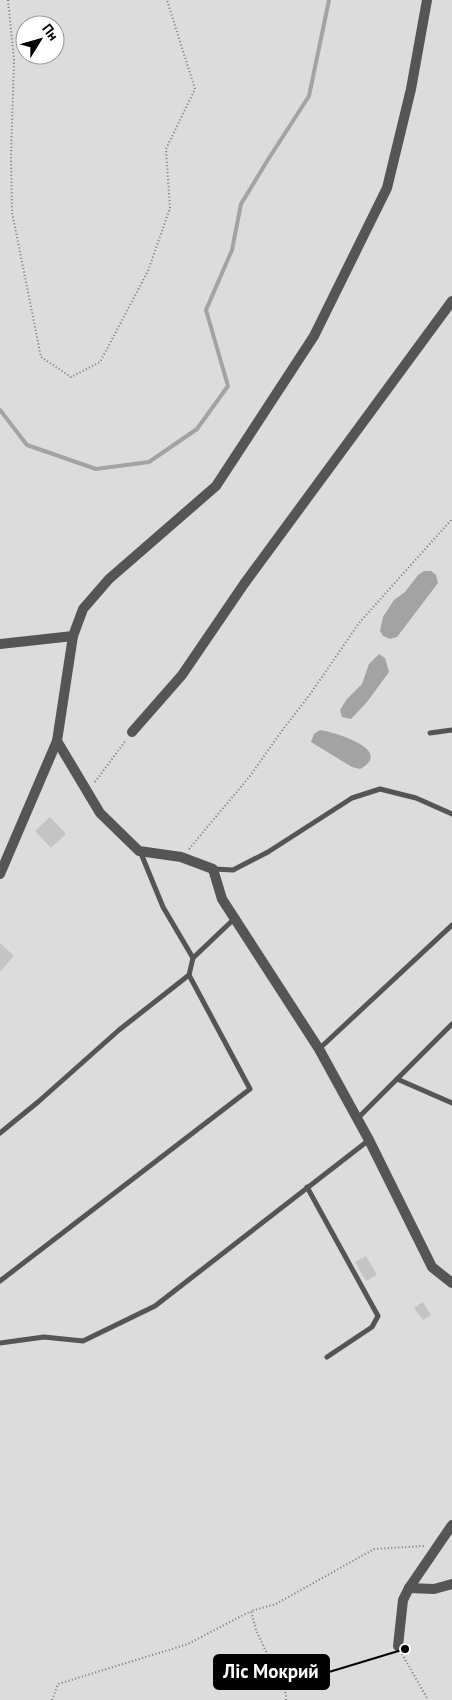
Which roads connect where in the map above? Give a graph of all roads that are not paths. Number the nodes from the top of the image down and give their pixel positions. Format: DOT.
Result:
graph roads {
  1 [pos="427,0"];
  2 [pos="452,301"];
  3 [pos="73,636"];
  4 [pos="0,644"];
  5 [pos="452,730"];
  6 [pos="132,732"];
  7 [pos="430,733"];
  8 [pos="57,741"];
  9 [pos="452,814"];
  10 [pos="139,850"];
  11 [pos="213,869"];
  12 [pos="0,874"];
  13 [pos="235,919"];
  14 [pos="452,925"];
  15 [pos="193,958"];
  16 [pos="189,975"];
  17 [pos="451,1027"];
  18 [pos="319,1049"];
  19 [pos="397,1079"];
  20 [pos="452,1103"];
  21 [pos="358,1118"];
  22 [pos="0,1133"];
  23 [pos="369,1140"];
  24 [pos="307,1188"];
  25 [pos="0,1281"];
  26 [pos="452,1284"];
  27 [pos="0,1343"];
  28 [pos="327,1357"];
  29 [pos="452,1525"];
  30 [pos="452,1584"];
  31 [pos="409,1588"];
  32 [pos="398,1646"];
  1 -- 3 [label="street"];
  2 -- 6 [label="street"];
  3 -- 4 [label="street"];
  3 -- 8 [label="street"];
  5 -- 7 [label="lane"];
  8 -- 10 [label="street"];
  8 -- 12 [label="street"];
  9 -- 11 [label="lane"];
  10 -- 11 [label="street"];
  10 -- 15 [label="lane"];
  11 -- 13 [label="street"];
  13 -- 15 [label="lane"];
  13 -- 18 [label="street"];
  14 -- 18 [label="lane"];
  15 -- 16 [label="lane"];
  16 -- 22 [label="lane"];
  16 -- 25 [label="lane"];
  17 -- 19 [label="lane"];
  18 -- 21 [label="street"];
  19 -- 20 [label="lane"];
  19 -- 21 [label="lane"];
  21 -- 23 [label="street"];
  23 -- 24 [label="lane"];
  23 -- 26 [label="street"];
  24 -- 27 [label="lane"];
  24 -- 28 [label="lane"];
  29 -- 31 [label="street"];
  30 -- 31 [label="street"];
  31 -- 32 [label="street"];
}
